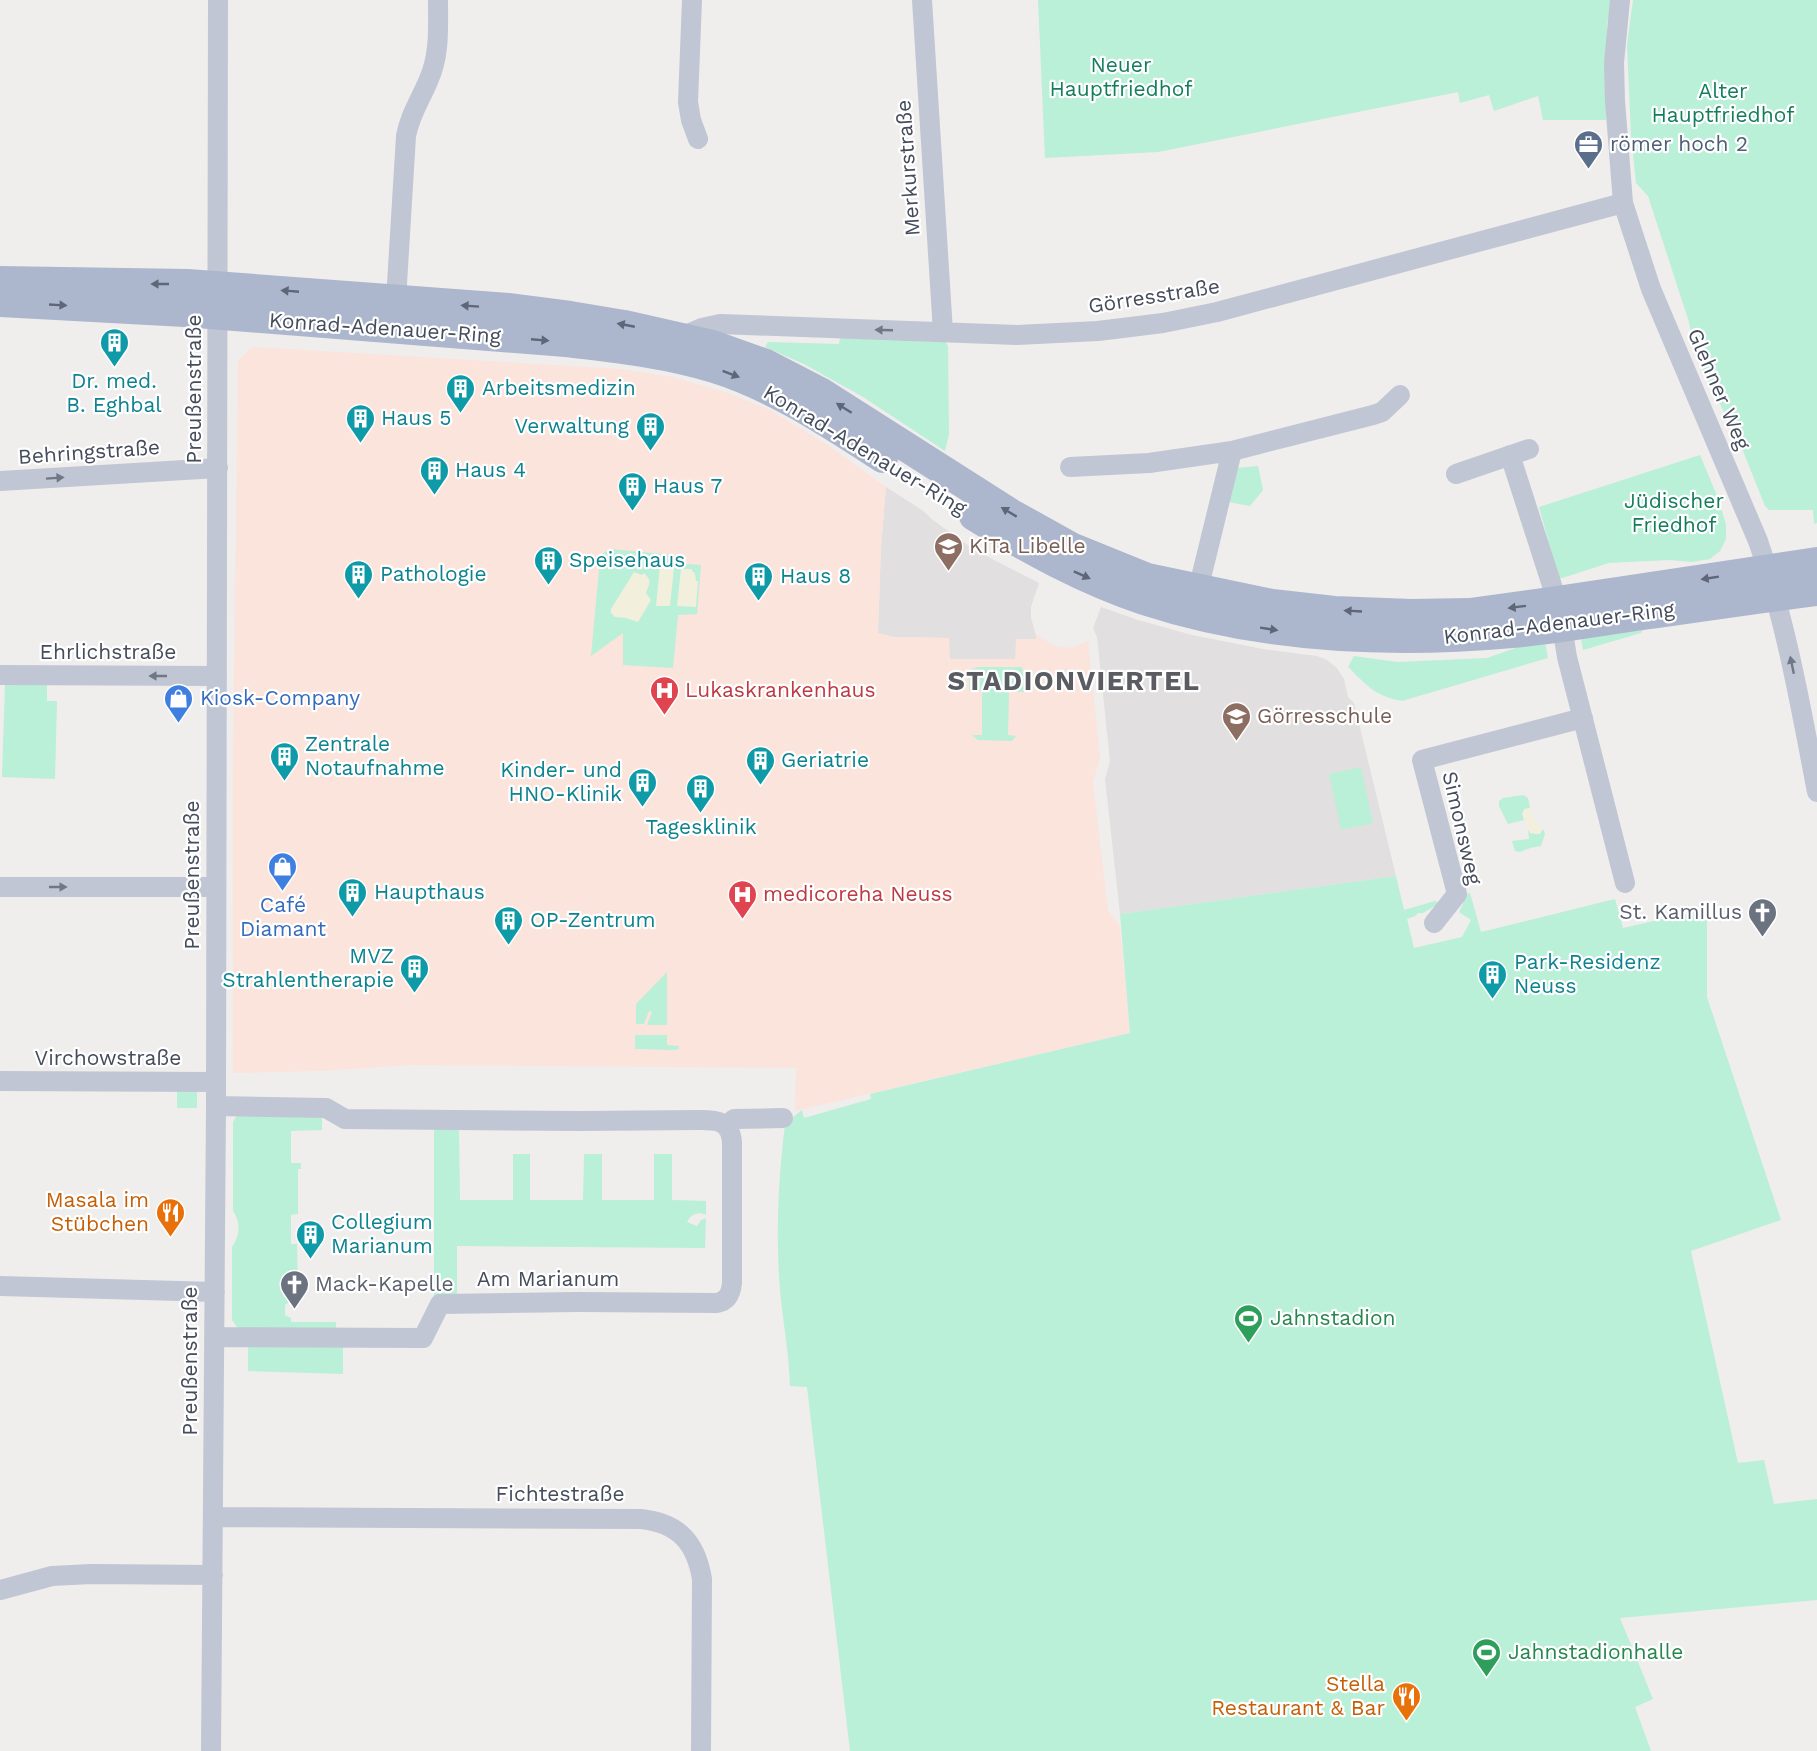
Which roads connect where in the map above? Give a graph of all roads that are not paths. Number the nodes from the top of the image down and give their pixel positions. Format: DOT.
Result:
graph roads {
  1 [pos="218,0"];
  2 [pos="438,0"];
  3 [pos="692,0"];
  4 [pos="922,0"];
  5 [pos="1620,0"];
  6 [pos="699,139"];
  7 [pos="1623,203"];
  8 [pos="0,281"];
  9 [pos="396,300"];
  10 [pos="218,301"];
  11 [pos="0,302"];
  12 [pos="943,332"];
  13 [pos="681,338"];
  14 [pos="1400,395"];
  15 [pos="1232,451"];
  16 [pos="1070,467"];
  17 [pos="218,468"];
  18 [pos="1456,474"];
  19 [pos="0,481"];
  20 [pos="1817,562"];
  21 [pos="1772,583"];
  22 [pos="1198,590"];
  23 [pos="1817,591"];
  24 [pos="1559,614"];
  25 [pos="0,675"];
  26 [pos="217,676"];
  27 [pos="1583,718"];
  28 [pos="1817,792"];
  29 [pos="1625,883"];
  30 [pos="0,887"];
  31 [pos="216,887"];
  32 [pos="1434,923"];
  33 [pos="0,1081"];
  34 [pos="216,1083"];
  35 [pos="216,1106"];
  36 [pos="783,1118"];
  37 [pos="726,1126"];
  38 [pos="0,1286"];
  39 [pos="215,1292"];
  40 [pos="214,1336"];
  41 [pos="213,1517"];
  42 [pos="213,1575"];
  43 [pos="0,1590"];
  44 [pos="211,1751"];
  45 [pos="701,1751"];
  1 -- 10 [label="street, Preußenstraße"];
  2 -- 9 [label="street"];
  3 -- 6 [label="street"];
  4 -- 12 [label="street, Merkurstraße"];
  5 -- 7 [label="street, Glehner Weg"];
  7 -- 12 [label="street, Görresstraße"];
  7 -- 21 [label="street, Glehner Weg"];
  10 -- 8 [label="main road, Konrad-Adenauer-Ring, one-way"];
  9 -- 10 [label="main road, Konrad-Adenauer-Ring, one-way"];
  13 -- 9 [label="main road, Konrad-Adenauer-Ring, one-way"];
  11 -- 10 [label="main road, Konrad-Adenauer-Ring, one-way"];
  10 -- 17 [label="street, Preußenstraße"];
  10 -- 24 [label="main road, Konrad-Adenauer-Ring, one-way"];
  12 -- 13 [label="street, Görresstraße, one-way"];
  22 -- 13 [label="main road, Konrad-Adenauer-Ring, one-way"];
  14 -- 15 [label="street"];
  15 -- 16 [label="street"];
  15 -- 22 [label="street"];
  19 -- 17 [label="street, Behringstraße, one-way"];
  17 -- 26 [label="street, Preußenstraße"];
  18 -- 24 [label="street, Konrad-Adenauer-Ring"];
  20 -- 21 [label="main road, Konrad-Adenauer-Ring"];
  21 -- 23 [label="main road, Konrad-Adenauer-Ring"];
  21 -- 24 [label="main road, Konrad-Adenauer-Ring"];
  28 -- 21 [label="street, Glehner Weg, one-way"];
  24 -- 22 [label="main road, Konrad-Adenauer-Ring, one-way"];
  24 -- 27 [label="street"];
  26 -- 25 [label="street, Ehrlichstraße, one-way"];
  26 -- 31 [label="street, Preußenstraße"];
  27 -- 29 [label="street"];
  27 -- 32 [label="street, Simonsweg"];
  30 -- 31 [label="street, one-way"];
  31 -- 34 [label="street, Preußenstraße"];
  33 -- 34 [label="street, Virchowstraße"];
  34 -- 35 [label="street, Preußenstraße"];
  35 -- 37 [label="street"];
  35 -- 39 [label="street, Preußenstraße"];
  36 -- 37 [label="street"];
  37 -- 40 [label="street, Am Marianum"];
  38 -- 39 [label="street"];
  39 -- 40 [label="street, Preußenstraße"];
  40 -- 41 [label="street, Preußenstraße"];
  41 -- 42 [label="street, Preußenstraße"];
  41 -- 45 [label="street, Fichtestraße"];
  42 -- 43 [label="street"];
  42 -- 44 [label="street, Preußenstraße"];
}
